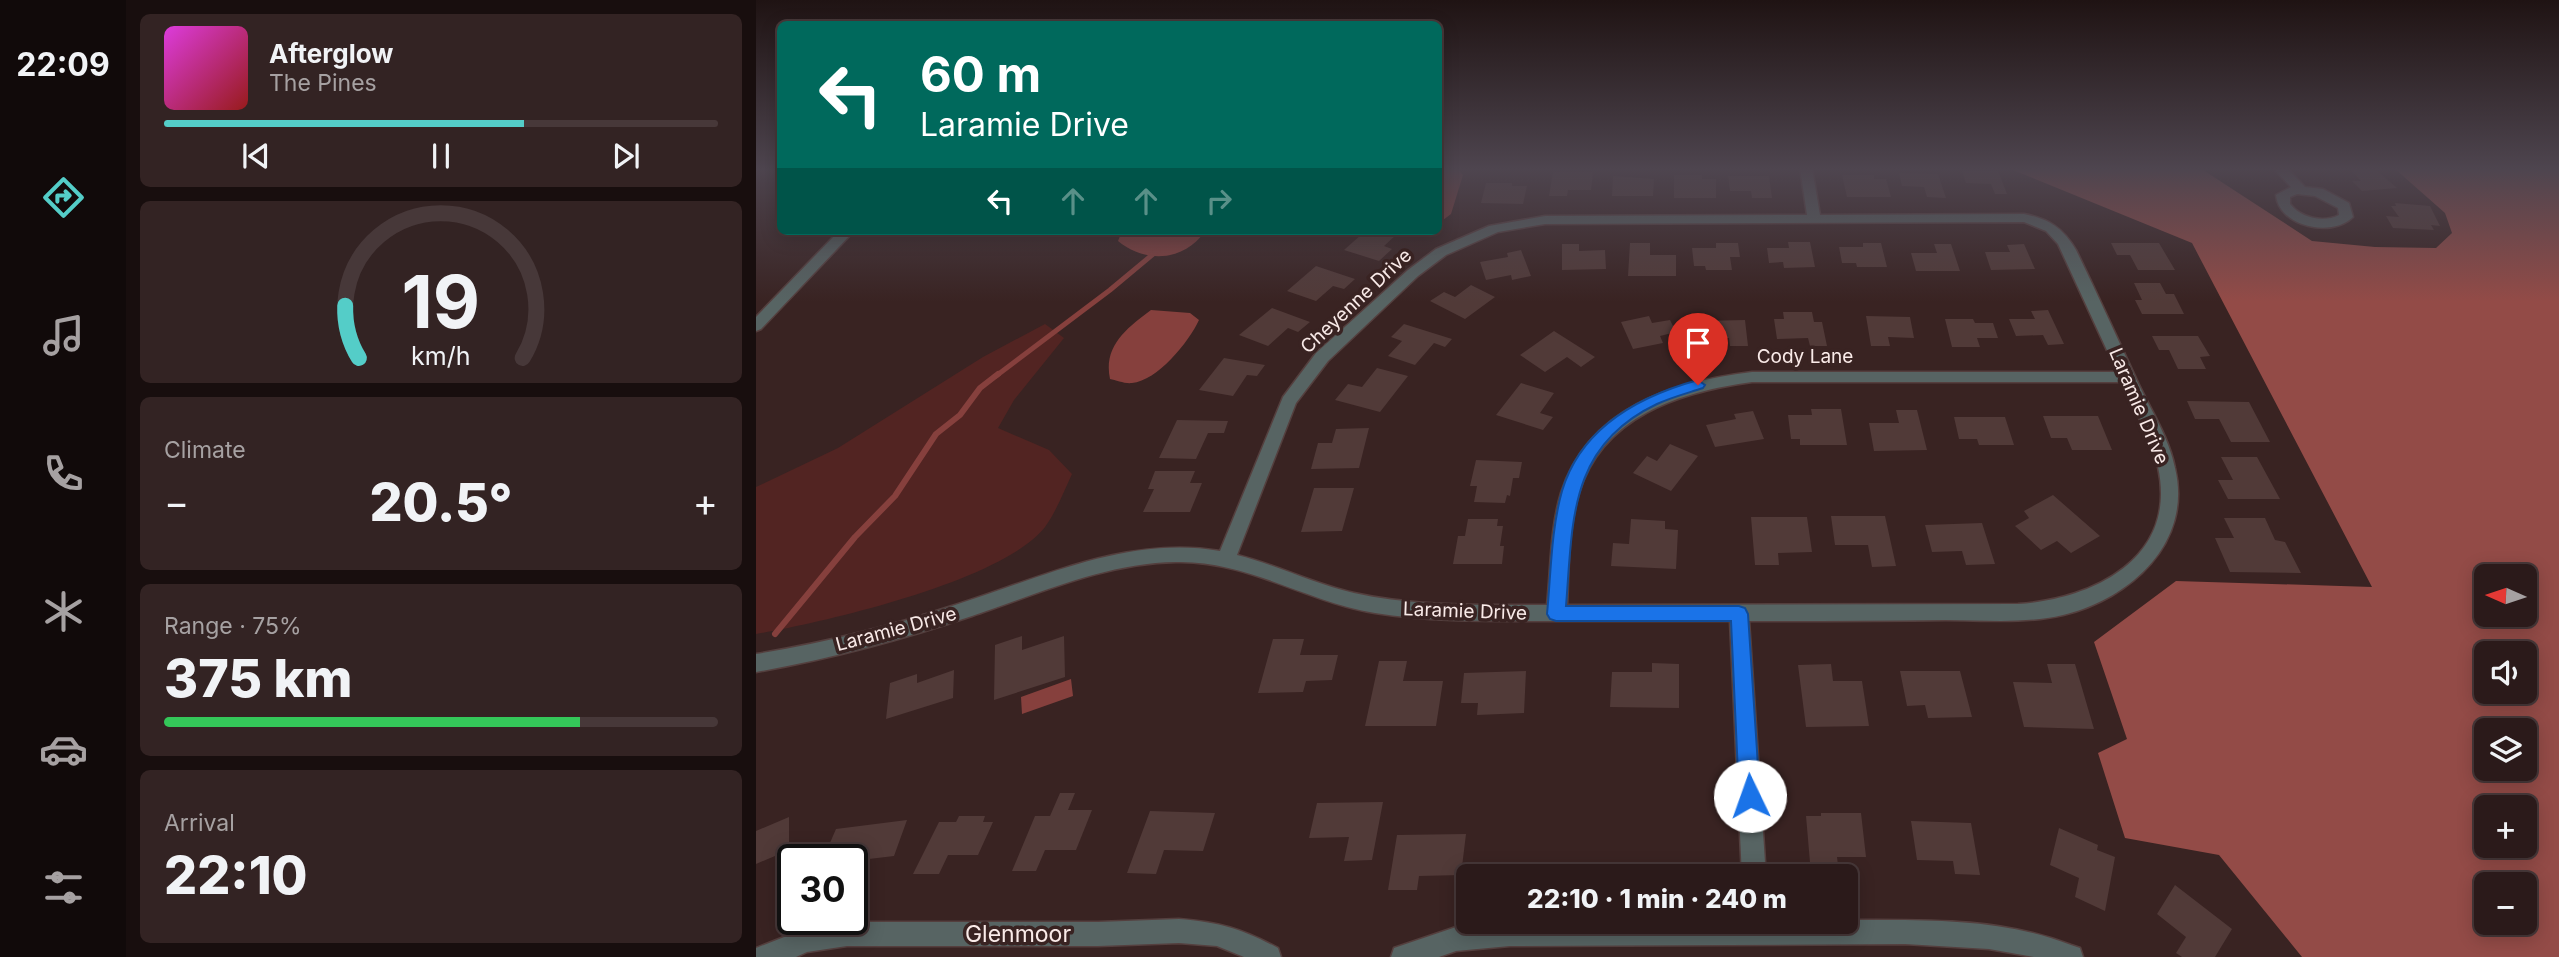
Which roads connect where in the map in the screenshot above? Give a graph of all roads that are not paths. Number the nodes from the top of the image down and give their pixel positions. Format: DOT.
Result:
graph roads {
  1 [pos="1813,213"];
  2 [pos="1814,219"];
  3 [pos="2046,224"];
  4 [pos="842,235"];
  5 [pos="756,326"];
  6 [pos="2127,377"];
  7 [pos="1226,558"];
  8 [pos="1556,614"];
  9 [pos="1739,614"];
  10 [pos="756,663"];
  11 [pos="1753,864"];
  12 [pos="1858,930"];
  13 [pos="1531,934"];
  14 [pos="765,957"];
  15 [pos="1269,957"];
  16 [pos="1403,957"];
  17 [pos="2070,957"];
  1 -- 2 [label="street"];
  2 -- 3 [label="street, Cheyenne Drive"];
  2 -- 7 [label="street, Cheyenne Drive"];
  3 -- 6 [label="street, Laramie Drive"];
  4 -- 5 [label="street"];
  6 -- 8 [label="street, Cody Lane"];
  6 -- 9 [label="street, Laramie Drive"];
  7 -- 8 [label="street, Laramie Drive"];
  7 -- 10 [label="street, Laramie Drive"];
  8 -- 9 [label="street, Laramie Drive"];
  9 -- 11 [label="street"];
  12 -- 17 [label="street"];
  13 -- 16 [label="street"];
  14 -- 15 [label="street, Glenmoor"];
}
